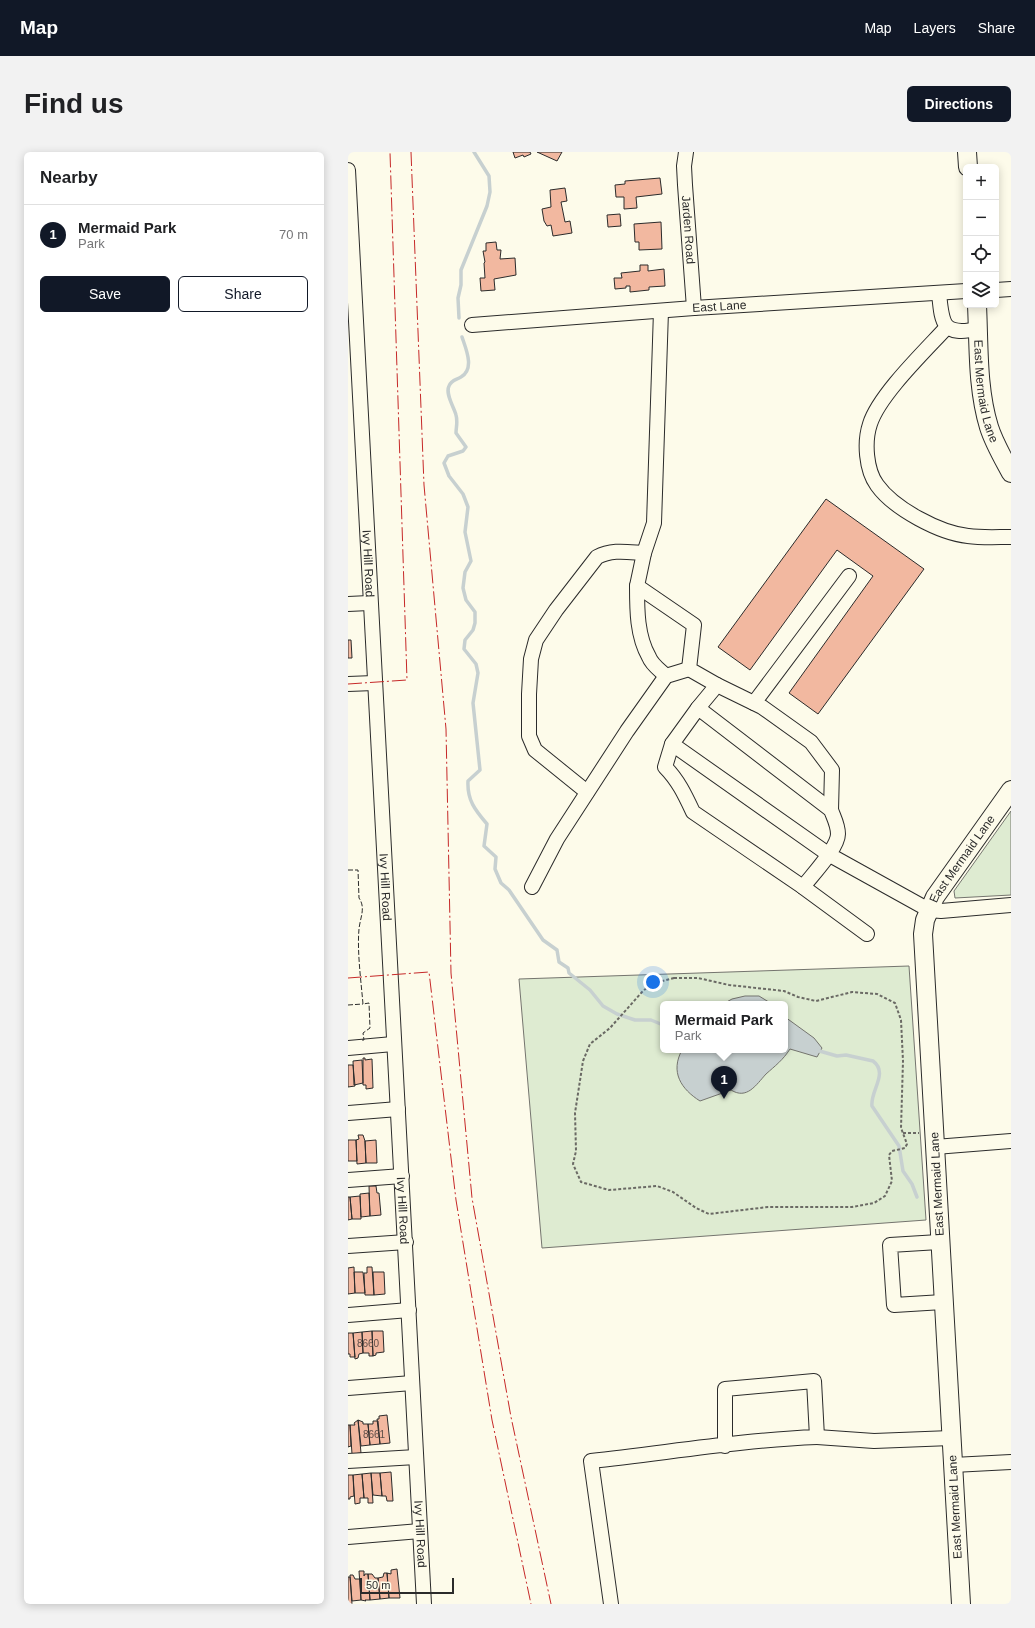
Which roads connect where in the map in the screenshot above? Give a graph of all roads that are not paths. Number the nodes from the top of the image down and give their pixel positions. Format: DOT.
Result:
graph roads {
  1 [pos="686,152"];
  2 [pos="967,152"];
  3 [pos="968,164"];
  4 [pos="348,170"];
  5 [pos="350,254"];
  6 [pos="1011,288"];
  7 [pos="999,290"];
  8 [pos="963,291"];
  9 [pos="939,293"];
  10 [pos="694,308"];
  11 [pos="977,308"];
  12 [pos="661,311"];
  13 [pos="472,325"];
  14 [pos="947,327"];
  15 [pos="978,329"];
  16 [pos="353,396"];
  17 [pos="1011,474"];
  18 [pos="1011,537"];
  19 [pos="644,553"];
  20 [pos="849,576"];
  21 [pos="637,586"];
  22 [pos="369,603"];
  23 [pos="348,604"];
  24 [pos="689,669"];
  25 [pos="666,676"];
  26 [pos="374,683"];
  27 [pos="348,684"];
  28 [pos="717,685"];
  29 [pos="754,703"];
  30 [pos="698,708"];
  31 [pos="672,744"];
  32 [pos="1011,790"];
  33 [pos="587,792"];
  34 [pos="831,810"];
  35 [pos="828,854"];
  36 [pos="532,887"];
  37 [pos="803,887"];
  38 [pos="1011,905"];
  39 [pos="929,910"];
  40 [pos="867,934"];
  41 [pos="393,1044"];
  42 [pos="348,1048"];
  43 [pos="398,1109"];
  44 [pos="348,1113"];
  45 [pos="1011,1141"];
  46 [pos="935,1147"];
  47 [pos="402,1176"];
  48 [pos="348,1180"];
  49 [pos="406,1242"];
  50 [pos="940,1242"];
  51 [pos="348,1246"];
  52 [pos="943,1302"];
  53 [pos="409,1310"];
  54 [pos="348,1315"];
  55 [pos="412,1383"];
  56 [pos="348,1388"];
  57 [pos="817,1436"];
  58 [pos="951,1438"];
  59 [pos="725,1446"];
  60 [pos="416,1457"];
  61 [pos="348,1462"];
  62 [pos="1011,1462"];
  63 [pos="953,1465"];
  64 [pos="420,1531"];
  65 [pos="348,1537"];
  66 [pos="424,1604"];
  67 [pos="611,1604"];
  68 [pos="961,1604"];
  1 -- 10 [label="street, Jarden Road"];
  2 -- 3 [label="main road"];
  4 -- 5 [label="street, Ivy Hill Road"];
  5 -- 16 [label="street, Ivy Hill Road"];
  6 -- 7 [label="street"];
  8 -- 9 [label="street, East Lane"];
  9 -- 10 [label="street, East Lane"];
  9 -- 14 [label="street"];
  10 -- 12 [label="street, East Lane"];
  11 -- 15 [label="main road, East Mermaid Lane"];
  12 -- 13 [label="street, East Lane"];
  12 -- 19 [label="street"];
  14 -- 15 [label="street"];
  14 -- 18 [label="street"];
  15 -- 17 [label="main road, East Mermaid Lane"];
  16 -- 22 [label="street, Ivy Hill Road"];
  19 -- 21 [label="street"];
  19 -- 33 [label="street"];
  20 -- 29 [label="street"];
  21 -- 24 [label="street"];
  21 -- 25 [label="street"];
  22 -- 23 [label="street"];
  22 -- 26 [label="street, Ivy Hill Road"];
  24 -- 25 [label="street"];
  24 -- 28 [label="street"];
  25 -- 33 [label="street"];
  26 -- 27 [label="street"];
  26 -- 41 [label="street, Ivy Hill Road"];
  28 -- 29 [label="street"];
  28 -- 30 [label="street"];
  29 -- 34 [label="street"];
  30 -- 31 [label="street"];
  30 -- 34 [label="street"];
  31 -- 35 [label="street"];
  31 -- 37 [label="street"];
  32 -- 39 [label="main road, East Mermaid Lane"];
  33 -- 36 [label="street"];
  34 -- 35 [label="street"];
  35 -- 37 [label="street"];
  35 -- 39 [label="street"];
  37 -- 40 [label="street"];
  38 -- 39 [label="street"];
  39 -- 46 [label="main road, East Mermaid Lane"];
  41 -- 42 [label="street"];
  41 -- 43 [label="street, Ivy Hill Road"];
  43 -- 44 [label="street"];
  43 -- 47 [label="street, Ivy Hill Road"];
  45 -- 46 [label="street"];
  46 -- 50 [label="main road, East Mermaid Lane"];
  47 -- 48 [label="street"];
  47 -- 49 [label="street, Ivy Hill Road"];
  49 -- 51 [label="street"];
  49 -- 53 [label="street, Ivy Hill Road"];
  50 -- 52 [label="main road, East Mermaid Lane"];
  50 -- 52 [label="street"];
  52 -- 58 [label="main road, East Mermaid Lane"];
  53 -- 54 [label="street"];
  53 -- 55 [label="street, Ivy Hill Road"];
  55 -- 56 [label="street"];
  55 -- 60 [label="street, Ivy Hill Road"];
  57 -- 58 [label="street"];
  57 -- 59 [label="street"];
  57 -- 59 [label="street"];
  58 -- 63 [label="main road, East Mermaid Lane"];
  59 -- 67 [label="street"];
  60 -- 61 [label="street"];
  60 -- 64 [label="street, Ivy Hill Road"];
  62 -- 63 [label="street"];
  63 -- 68 [label="main road, East Mermaid Lane"];
  64 -- 65 [label="street"];
  64 -- 66 [label="street, Ivy Hill Road"];
}
